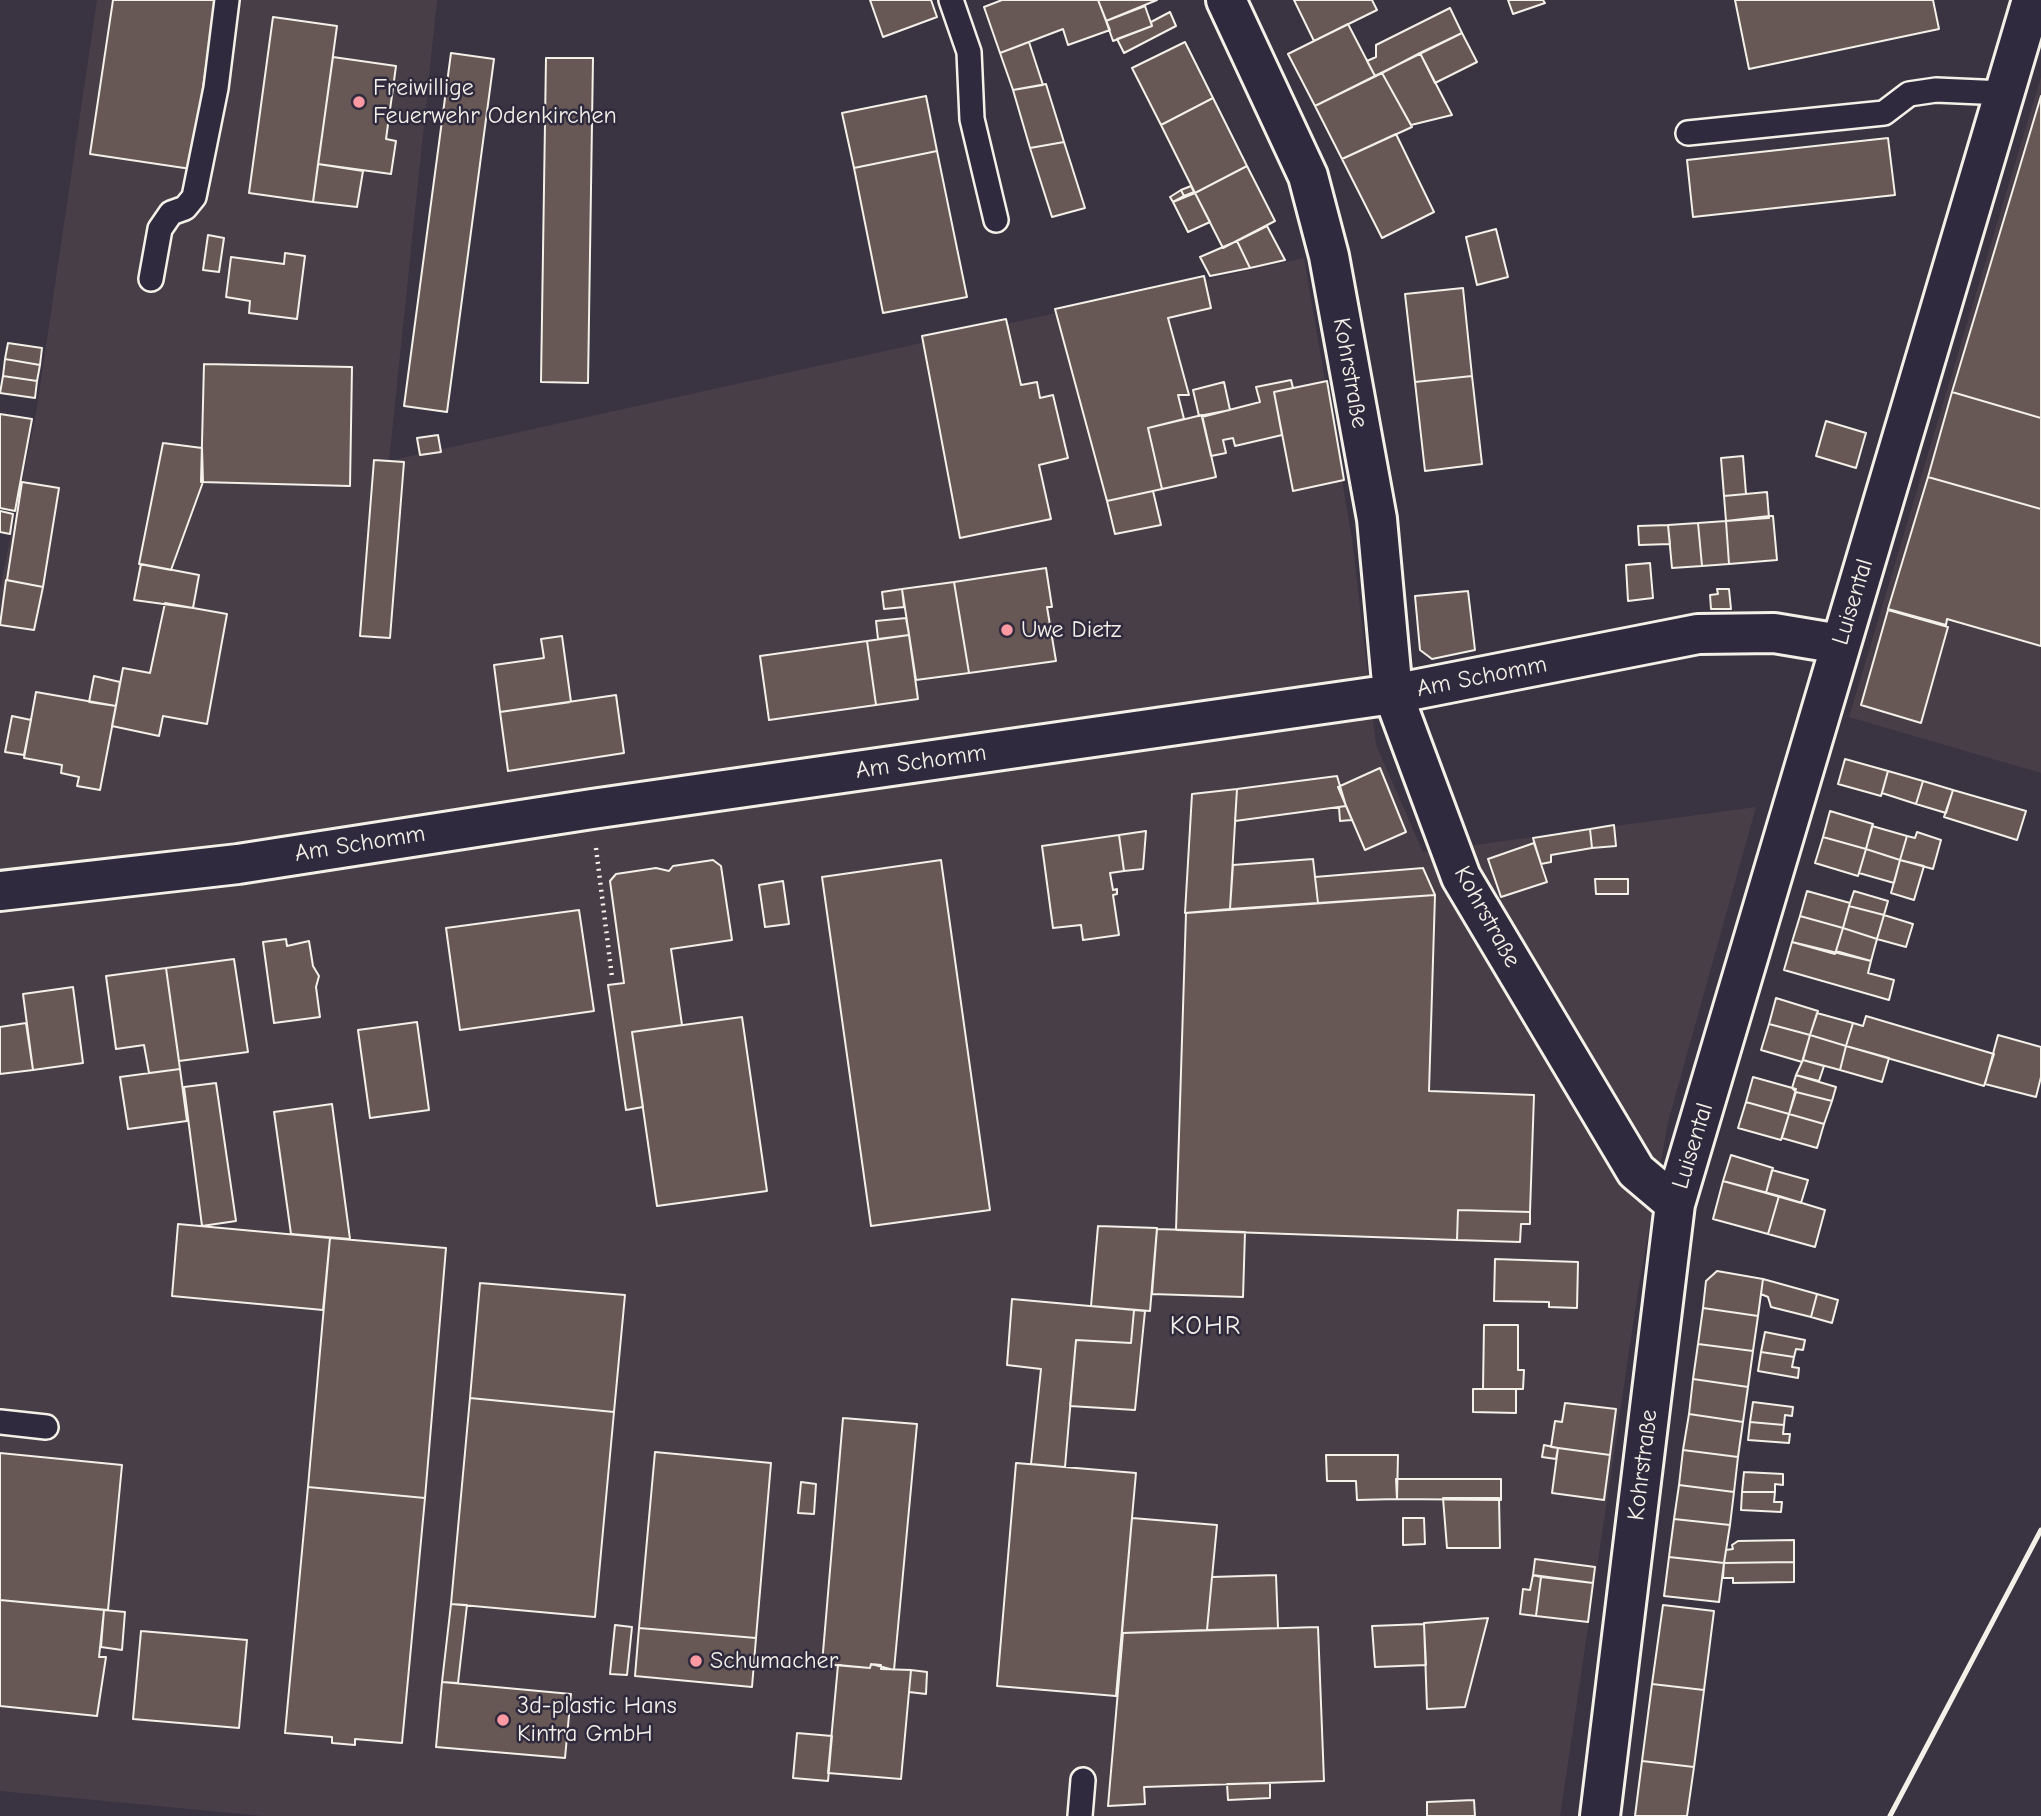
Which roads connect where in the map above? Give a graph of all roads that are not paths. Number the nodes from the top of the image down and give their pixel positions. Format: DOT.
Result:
graph roads {
  1 [pos="227,0"];
  2 [pos="951,0"];
  3 [pos="1226,0"];
  4 [pos="2032,0"];
  5 [pos="2004,93"];
  6 [pos="1688,133"];
  7 [pos="996,220"];
  8 [pos="151,279"];
  9 [pos="1840,644"];
  10 [pos="1393,694"];
  11 [pos="0,891"];
  12 [pos="1675,1204"];
  13 [pos="0,1422"];
  14 [pos="46,1427"];
  15 [pos="1083,1780"];
  16 [pos="1080,1816"];
  17 [pos="1600,1816"];
  1 -- 8 [label="lane"];
  2 -- 7 [label="lane"];
  3 -- 10 [label="street, Kohrstraße"];
  4 -- 5 [label="street, Luisental"];
  5 -- 6 [label="lane"];
  5 -- 9 [label="street, Luisental"];
  9 -- 10 [label="street, Am Schomm"];
  9 -- 12 [label="street, Luisental"];
  10 -- 11 [label="street, Am Schomm"];
  10 -- 12 [label="street, Kohrstraße"];
  12 -- 17 [label="street, Kohrstraße"];
  13 -- 14 [label="lane"];
  15 -- 16 [label="lane"];
}
